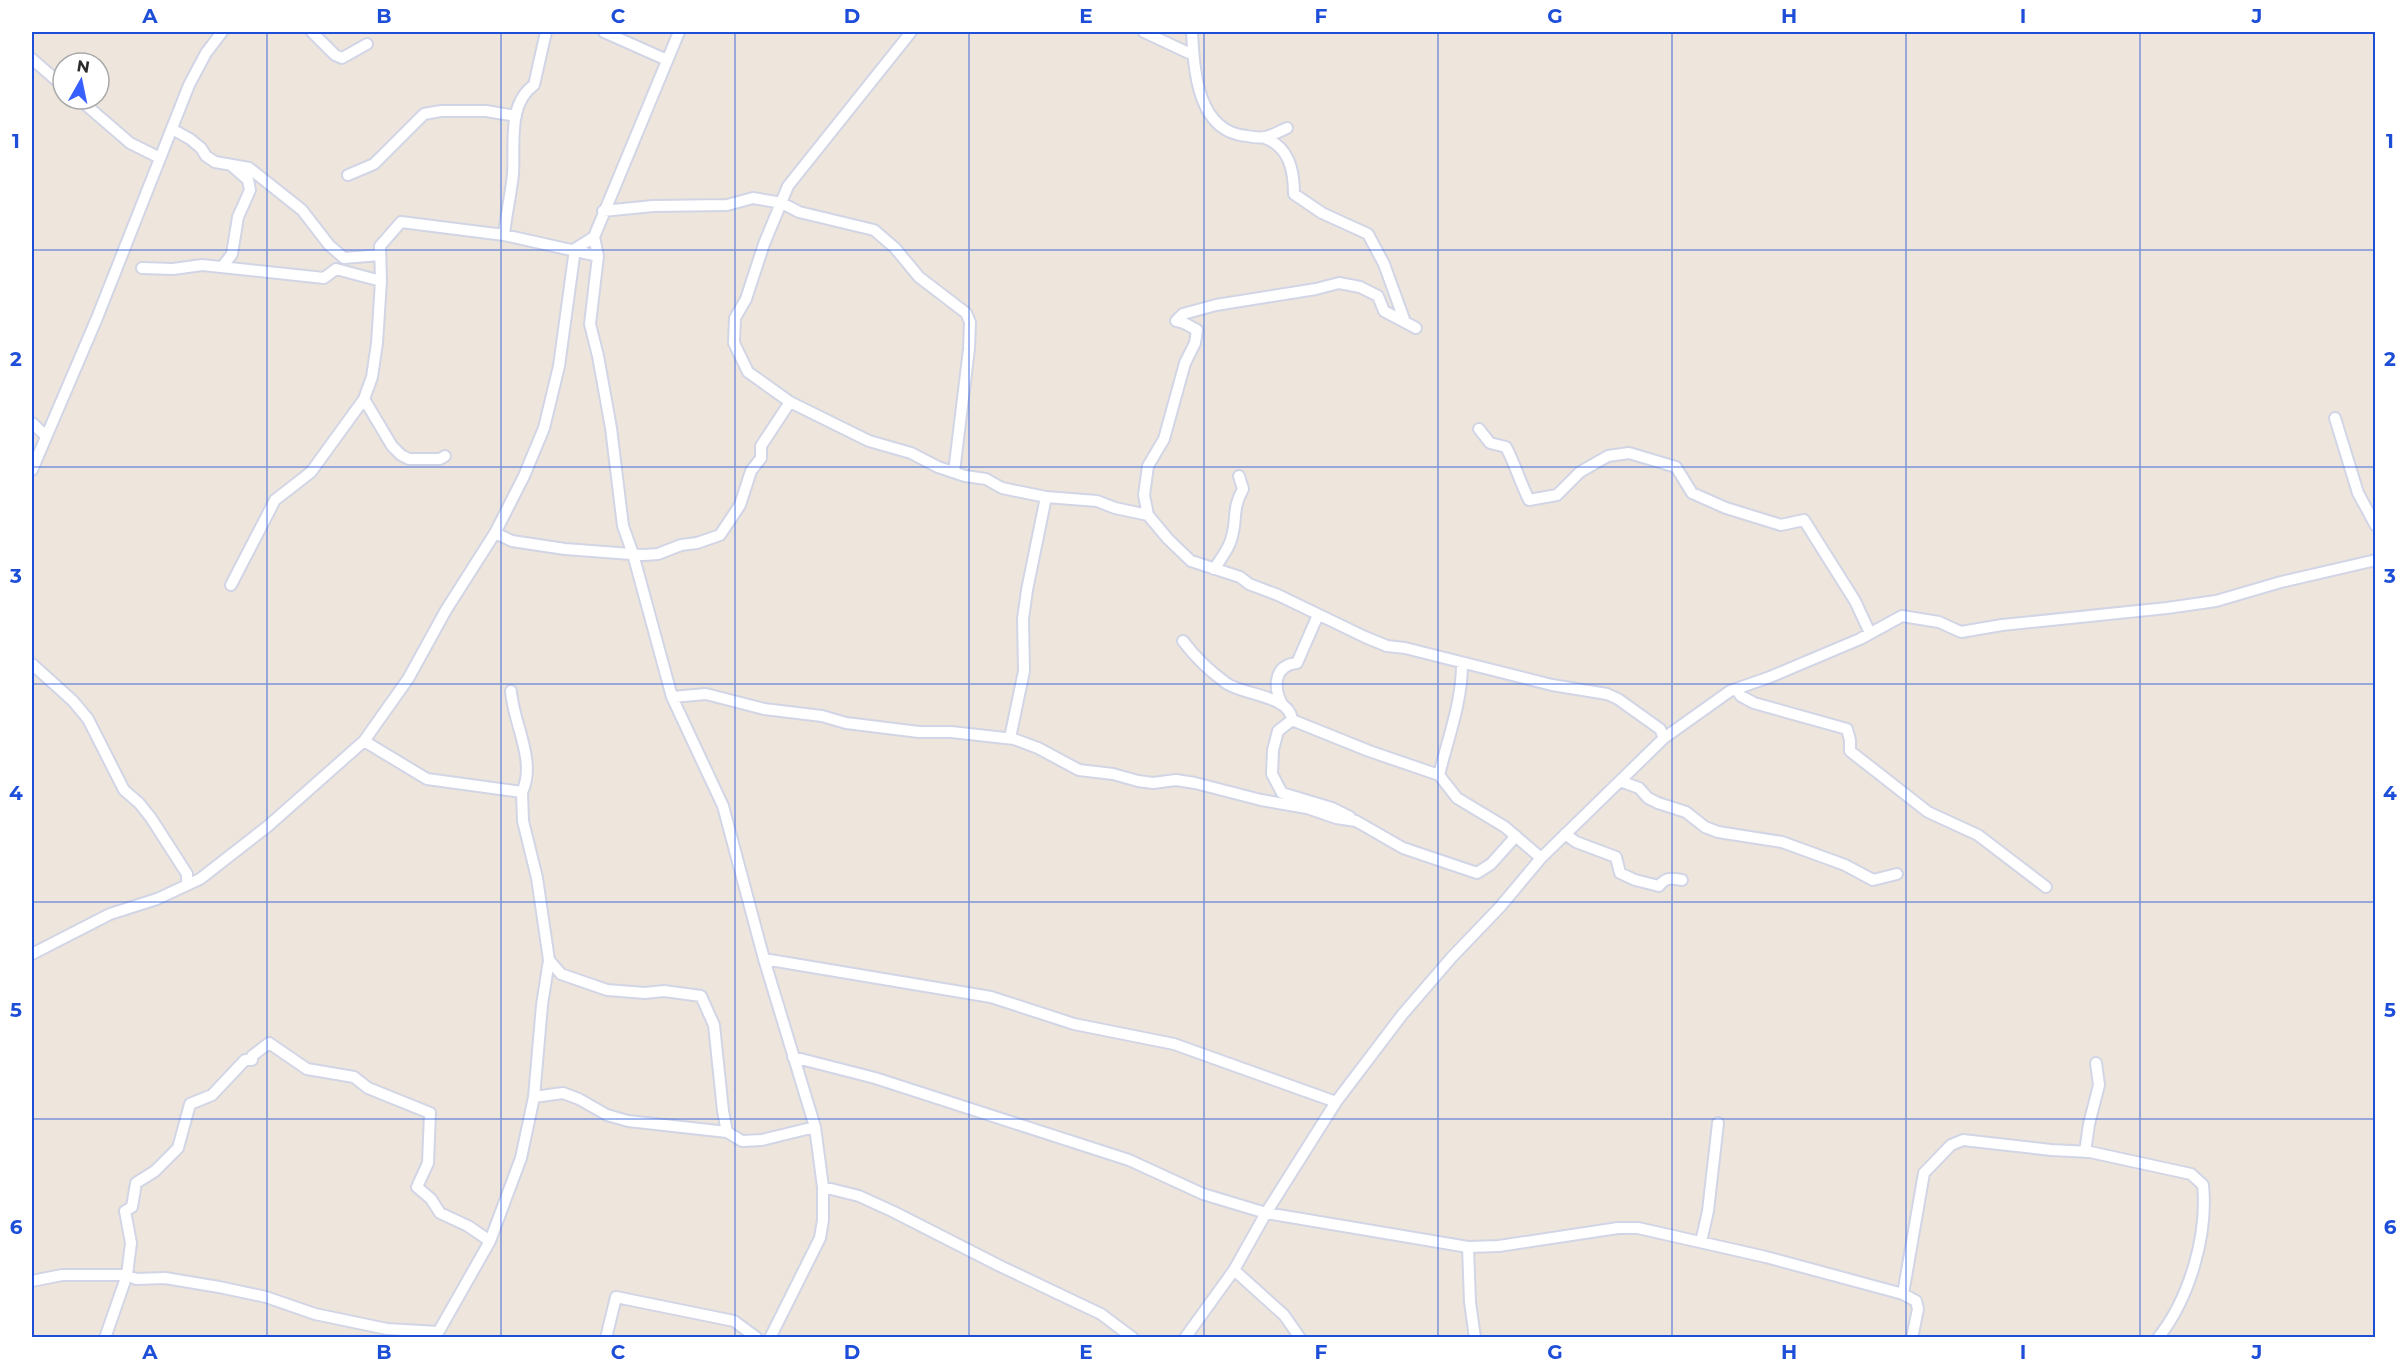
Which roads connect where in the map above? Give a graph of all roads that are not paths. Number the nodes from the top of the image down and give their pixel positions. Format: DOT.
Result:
graph roads {
  1 [pos="222,32"];
  2 [pos="312,32"];
  3 [pos="546,32"];
  4 [pos="604,32"];
  5 [pos="679,32"];
  6 [pos="911,32"];
  7 [pos="1144,32"];
  8 [pos="1192,32"];
  9 [pos="367,44"];
  10 [pos="1193,55"];
  11 [pos="32,59"];
  12 [pos="667,60"];
  13 [pos="51,76"];
  14 [pos="93,111"];
  15 [pos="516,116"];
  16 [pos="1287,128"];
  17 [pos="172,129"];
  18 [pos="1264,138"];
  19 [pos="160,158"];
  20 [pos="230,164"];
  21 [pos="348,175"];
  22 [pos="782,203"];
  23 [pos="603,211"];
  24 [pos="504,235"];
  25 [pos="594,237"];
  26 [pos="574,249"];
  27 [pos="380,255"];
  28 [pos="598,256"];
  29 [pos="222,267"];
  30 [pos="142,268"];
  31 [pos="381,281"];
  32 [pos="1405,322"];
  33 [pos="1416,328"];
  34 [pos="364,399"];
  35 [pos="790,402"];
  36 [pos="2334,417"];
  37 [pos="32,423"];
  38 [pos="1479,429"];
  39 [pos="46,436"];
  40 [pos="445,456"];
  41 [pos="32,470"];
  42 [pos="954,472"];
  43 [pos="1239,476"];
  44 [pos="1046,497"];
  45 [pos="1149,515"];
  46 [pos="2376,526"];
  47 [pos="495,533"];
  48 [pos="633,554"];
  49 [pos="2376,560"];
  50 [pos="1214,569"];
  51 [pos="231,585"];
  52 [pos="1318,615"];
  53 [pos="1870,633"];
  54 [pos="1183,641"];
  55 [pos="1462,663"];
  56 [pos="32,664"];
  57 [pos="1736,688"];
  58 [pos="511,691"];
  59 [pos="672,697"];
  60 [pos="1282,704"];
  61 [pos="1292,720"];
  62 [pos="1010,738"];
  63 [pos="1664,738"];
  64 [pos="364,741"];
  65 [pos="1439,775"];
  66 [pos="1620,781"];
  67 [pos="522,792"];
  68 [pos="1356,821"];
  69 [pos="1565,834"];
  70 [pos="1516,836"];
  71 [pos="1541,858"];
  72 [pos="1897,874"];
  73 [pos="1682,880"];
  74 [pos="187,885"];
  75 [pos="2046,887"];
  76 [pos="32,954"];
  77 [pos="764,959"];
  78 [pos="549,960"];
  79 [pos="561,974"];
  80 [pos="546,982"];
  81 [pos="793,1058"];
  82 [pos="2096,1063"];
  83 [pos="534,1097"];
  84 [pos="1336,1102"];
  85 [pos="1718,1123"];
  86 [pos="815,1127"];
  87 [pos="727,1132"];
  88 [pos="2085,1152"];
  89 [pos="823,1187"];
  90 [pos="1266,1213"];
  91 [pos="490,1240"];
  92 [pos="1701,1242"];
  93 [pos="1468,1247"];
  94 [pos="1234,1270"];
  95 [pos="127,1275"];
  96 [pos="32,1281"];
  97 [pos="1903,1294"];
  98 [pos="437,1335"];
  99 [pos="105,1338"];
  100 [pos="606,1338"];
  101 [pos="757,1338"];
  102 [pos="770,1338"];
  103 [pos="1133,1338"];
  104 [pos="1185,1338"];
  105 [pos="1300,1338"];
  106 [pos="1474,1338"];
  107 [pos="1912,1338"];
  108 [pos="2158,1338"];
  1 -- 17 [label="street"];
  2 -- 9 [label="street"];
  3 -- 15 [label="street"];
  4 -- 12 [label="street"];
  5 -- 12 [label="street"];
  6 -- 22 [label="street"];
  7 -- 10 [label="street"];
  8 -- 10 [label="street"];
  10 -- 18 [label="street"];
  11 -- 13 [label="street"];
  12 -- 23 [label="street"];
  14 -- 19 [label="street"];
  15 -- 21 [label="street"];
  15 -- 24 [label="street"];
  16 -- 18 [label="street"];
  17 -- 19 [label="street"];
  17 -- 20 [label="street"];
  18 -- 32 [label="street"];
  19 -- 39 [label="street"];
  20 -- 27 [label="street"];
  20 -- 29 [label="street"];
  22 -- 23 [label="street"];
  22 -- 35 [label="street"];
  22 -- 42 [label="street"];
  23 -- 25 [label="street"];
  24 -- 26 [label="street"];
  24 -- 27 [label="street"];
  25 -- 26 [label="street"];
  25 -- 28 [label="street"];
  26 -- 28 [label="street"];
  26 -- 47 [label="street"];
  27 -- 31 [label="street"];
  28 -- 48 [label="street"];
  29 -- 30 [label="street"];
  29 -- 31 [label="street"];
  31 -- 34 [label="street"];
  32 -- 33 [label="street"];
  32 -- 45 [label="street"];
  34 -- 40 [label="street"];
  34 -- 51 [label="street"];
  35 -- 42 [label="street"];
  35 -- 48 [label="street"];
  36 -- 46 [label="street"];
  37 -- 39 [label="street"];
  38 -- 53 [label="street"];
  39 -- 41 [label="street"];
  42 -- 44 [label="street"];
  43 -- 50 [label="street"];
  44 -- 45 [label="street"];
  44 -- 62 [label="street"];
  45 -- 50 [label="street"];
  47 -- 48 [label="street"];
  47 -- 64 [label="street"];
  48 -- 59 [label="street"];
  49 -- 53 [label="street"];
  50 -- 52 [label="street"];
  52 -- 55 [label="street"];
  52 -- 60 [label="street"];
  53 -- 57 [label="street"];
  54 -- 60 [label="street"];
  55 -- 63 [label="street"];
  55 -- 65 [label="street"];
  56 -- 74 [label="street"];
  57 -- 63 [label="street"];
  57 -- 75 [label="street"];
  58 -- 67 [label="street"];
  59 -- 62 [label="street"];
  59 -- 77 [label="street"];
  60 -- 61 [label="street"];
  61 -- 65 [label="street"];
  61 -- 68 [label="street"];
  62 -- 68 [label="street"];
  63 -- 66 [label="street"];
  64 -- 67 [label="street"];
  64 -- 74 [label="street"];
  65 -- 70 [label="street"];
  66 -- 69 [label="street"];
  66 -- 72 [label="street"];
  67 -- 78 [label="street"];
  68 -- 70 [label="street"];
  69 -- 71 [label="street"];
  69 -- 73 [label="street"];
  70 -- 71 [label="street"];
  71 -- 84 [label="street"];
  74 -- 76 [label="street"];
  77 -- 81 [label="street"];
  77 -- 84 [label="street"];
  78 -- 79 [label="street"];
  78 -- 80 [label="street"];
  79 -- 80 [label="street"];
  79 -- 87 [label="street"];
  80 -- 83 [label="street"];
  81 -- 86 [label="street"];
  81 -- 90 [label="street"];
  82 -- 88 [label="street"];
  83 -- 87 [label="street"];
  83 -- 91 [label="street"];
  84 -- 90 [label="street"];
  85 -- 92 [label="street"];
  86 -- 87 [label="street"];
  86 -- 89 [label="street"];
  88 -- 97 [label="street"];
  88 -- 108 [label="street"];
  89 -- 102 [label="street"];
  89 -- 103 [label="street"];
  90 -- 93 [label="street"];
  90 -- 94 [label="street"];
  91 -- 95 [label="street"];
  91 -- 98 [label="street"];
  92 -- 93 [label="street"];
  92 -- 97 [label="street"];
  93 -- 106 [label="street"];
  94 -- 104 [label="street"];
  94 -- 105 [label="street"];
  95 -- 96 [label="street"];
  95 -- 98 [label="street"];
  95 -- 99 [label="street"];
  97 -- 107 [label="street"];
  100 -- 101 [label="street"];
}
